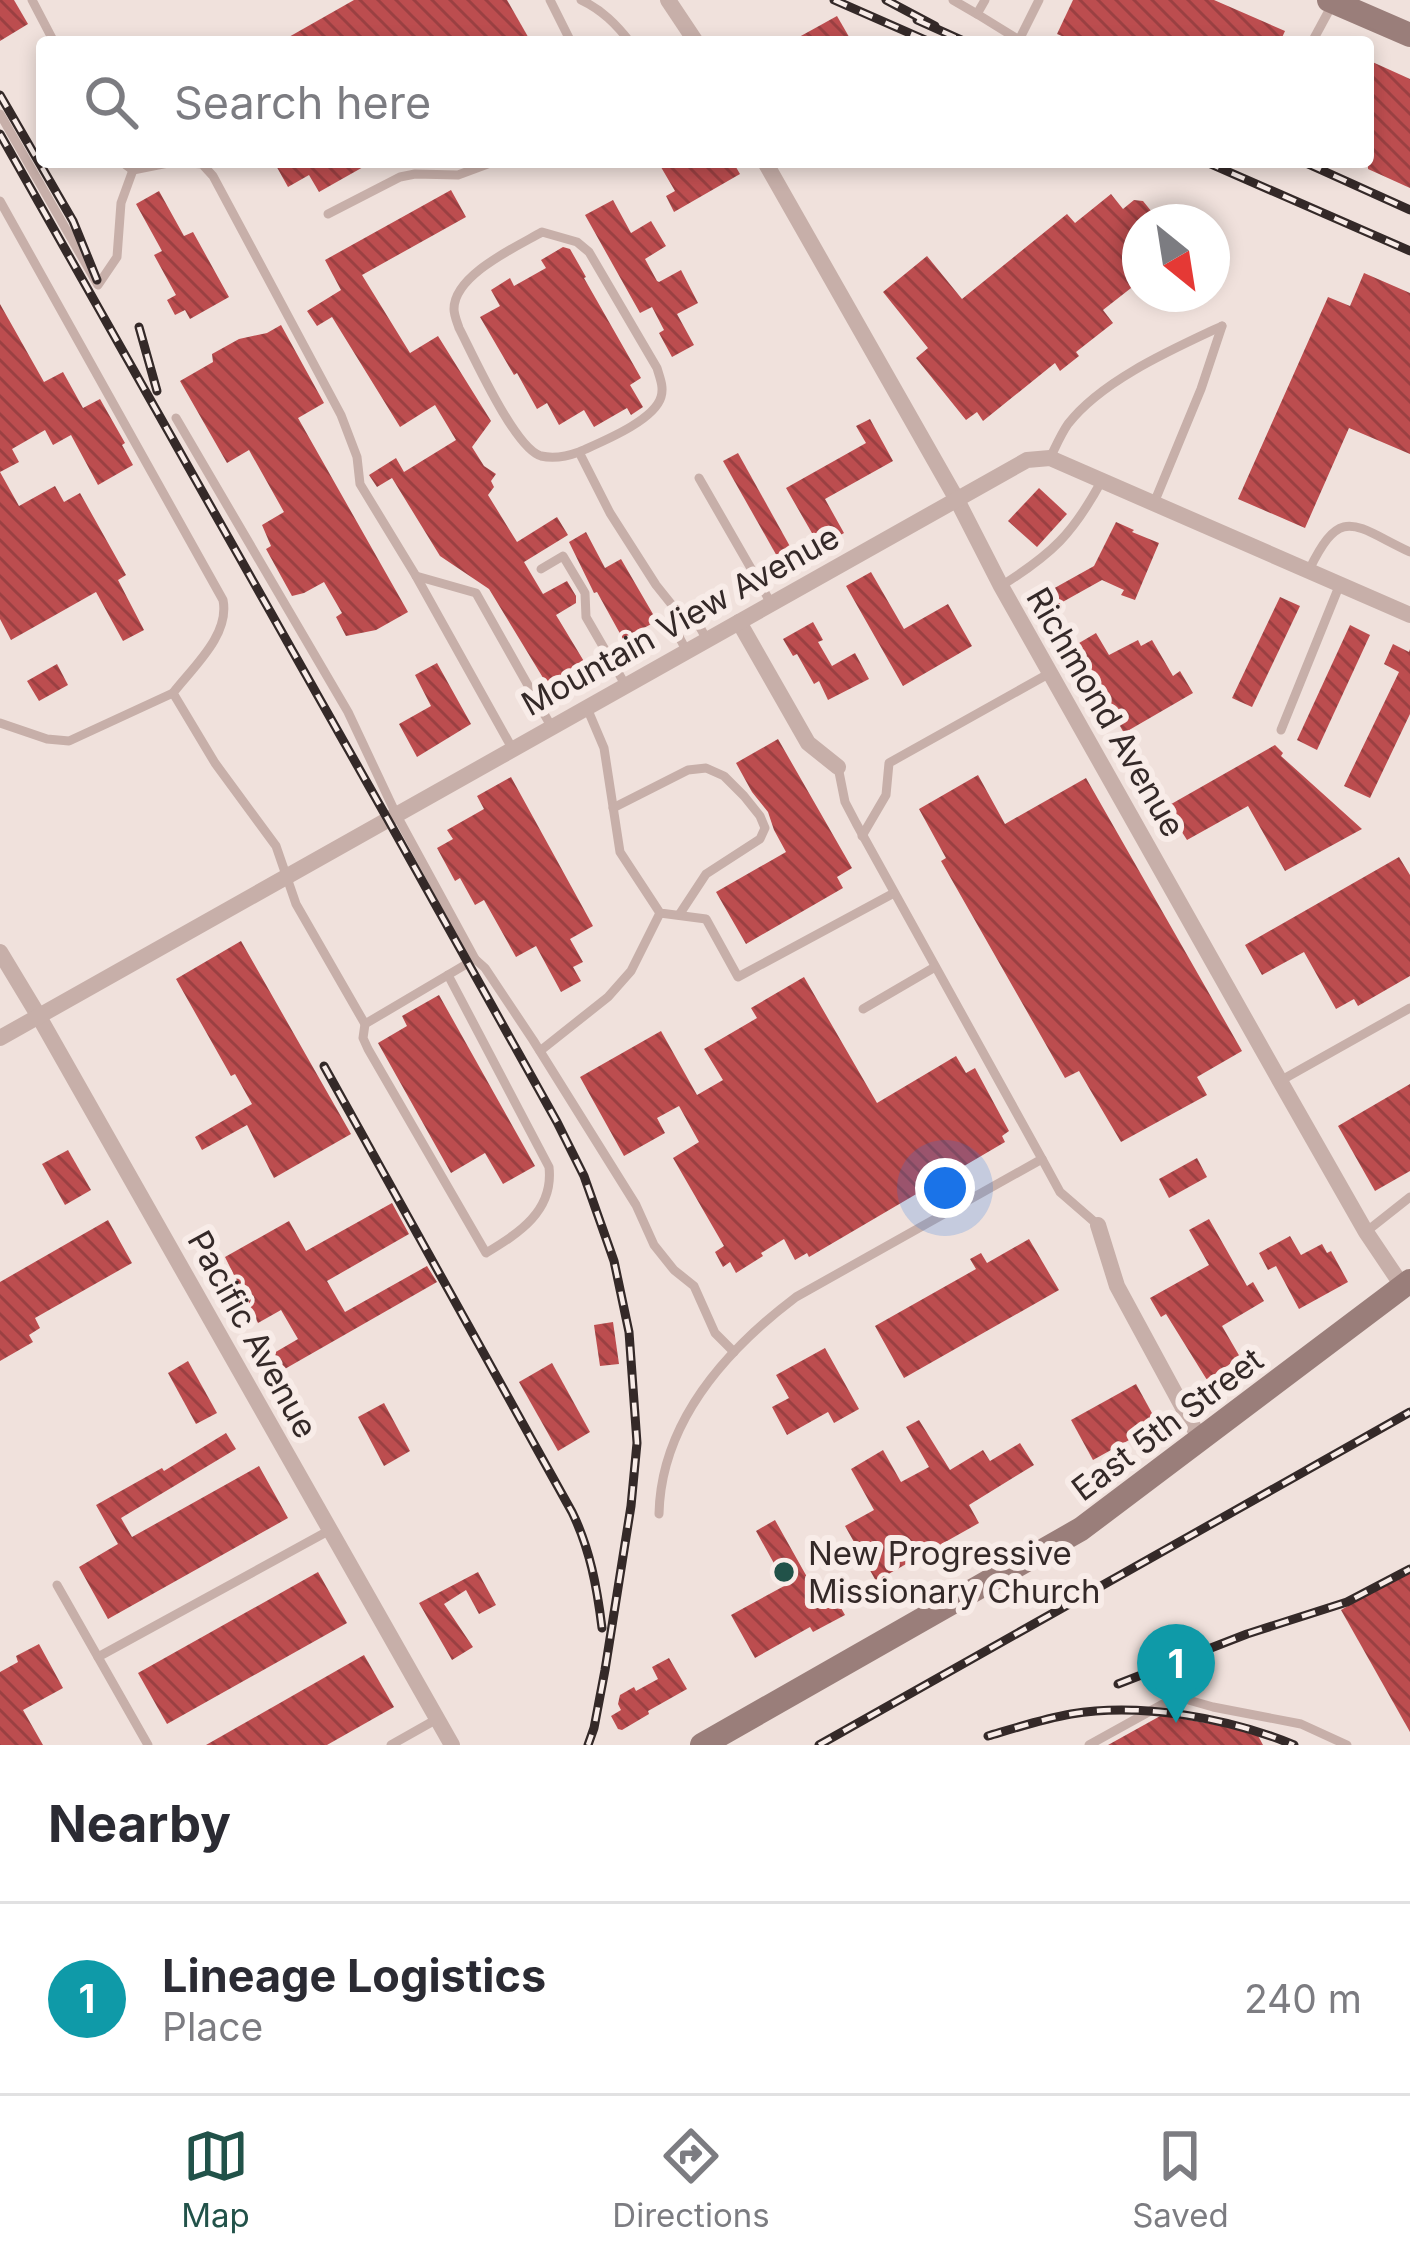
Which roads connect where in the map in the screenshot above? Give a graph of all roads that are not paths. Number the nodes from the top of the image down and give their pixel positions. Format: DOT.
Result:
graph roads {
  1 [pos="32,0"];
  2 [pos="550,0"];
  3 [pos="581,0"];
  4 [pos="668,0"];
  5 [pos="953,0"];
  6 [pos="985,0"];
  7 [pos="1039,0"];
  8 [pos="1333,1"];
  9 [pos="977,14"];
  10 [pos="1410,35"];
  11 [pos="51,36"];
  12 [pos="568,36"];
  13 [pos="626,36"];
  14 [pos="692,36"];
  15 [pos="1013,36"];
  16 [pos="1023,36"];
  17 [pos="1315,36"];
  18 [pos="0,114"];
  19 [pos="130,168"];
  20 [pos="144,168"];
  21 [pos="206,168"];
  22 [pos="478,168"];
  23 [pos="768,168"];
  24 [pos="133,170"];
  25 [pos="0,201"];
  26 [pos="328,214"];
  27 [pos="176,418"];
  28 [pos="579,452"];
  29 [pos="1050,458"];
  30 [pos="699,478"];
  31 [pos="1102,481"];
  32 [pos="956,498"];
  33 [pos="1154,503"];
  34 [pos="1410,552"];
  35 [pos="541,569"];
  36 [pos="1309,570"];
  37 [pos="416,576"];
  38 [pos="1340,584"];
  39 [pos="1000,586"];
  40 [pos="772,604"];
  41 [pos="676,610"];
  42 [pos="1410,614"];
  43 [pos="739,622"];
  44 [pos="707,640"];
  45 [pos="687,652"];
  46 [pos="1050,673"];
  47 [pos="626,686"];
  48 [pos="173,693"];
  49 [pos="587,707"];
  50 [pos="0,723"];
  51 [pos="551,726"];
  52 [pos="1281,730"];
  53 [pos="512,748"];
  54 [pos="838,767"];
  55 [pos="614,808"];
  56 [pos="396,814"];
  57 [pos="862,836"];
  58 [pos="288,874"];
  59 [pos="894,893"];
  60 [pos="660,913"];
  61 [pos="679,915"];
  62 [pos="0,952"];
  63 [pos="476,959"];
  64 [pos="935,967"];
  65 [pos="448,975"];
  66 [pos="1410,1007"];
  67 [pos="862,1009"];
  68 [pos="38,1016"];
  69 [pos="364,1024"];
  70 [pos="0,1038"];
  71 [pos="540,1051"];
  72 [pos="1280,1081"];
  73 [pos="1042,1159"];
  74 [pos="1410,1197"];
  75 [pos="1098,1225"];
  76 [pos="1366,1232"];
  77 [pos="1406,1284"];
  78 [pos="734,1352"];
  79 [pos="1201,1441"];
  80 [pos="659,1514"];
  81 [pos="329,1530"];
  82 [pos="57,1585"];
  83 [pos="98,1657"];
  84 [pos="437,1719"];
  85 [pos="148,1745"];
  86 [pos="391,1745"];
  87 [pos="452,1745"];
  88 [pos="702,1745"];
  89 [pos="1089,1745"];
  90 [pos="1347,1745"];
  1 -- 11 [label="lane"];
  2 -- 12 [label="lane"];
  3 -- 13 [label="lane"];
  4 -- 14 [label="street"];
  5 -- 9 [label="lane"];
  6 -- 9 [label="lane"];
  7 -- 16 [label="lane"];
  8 -- 10 [label="main road"];
  8 -- 17 [label="lane"];
  9 -- 15 [label="lane"];
  18 -- 24 [label="lane"];
  19 -- 24 [label="lane"];
  20 -- 24 [label="lane"];
  21 -- 37 [label="lane"];
  22 -- 26 [label="lane"];
  23 -- 32 [label="street, Richmond Avenue"];
  25 -- 48 [label="lane"];
  27 -- 56 [label="lane"];
  28 -- 28 [label="lane"];
  28 -- 41 [label="lane"];
  29 -- 31 [label="street"];
  29 -- 32 [label="street, Mountain View Avenue"];
  29 -- 33 [label="lane"];
  30 -- 40 [label="lane"];
  31 -- 33 [label="street"];
  31 -- 39 [label="lane"];
  32 -- 39 [label="street, Richmond Avenue"];
  32 -- 40 [label="street, Mountain View Avenue"];
  33 -- 36 [label="street"];
  34 -- 36 [label="lane"];
  35 -- 47 [label="lane"];
  36 -- 38 [label="street"];
  37 -- 51 [label="lane"];
  37 -- 53 [label="lane"];
  38 -- 42 [label="street"];
  38 -- 52 [label="lane"];
  39 -- 46 [label="street, Richmond Avenue"];
  40 -- 43 [label="street, Mountain View Avenue"];
  41 -- 44 [label="lane"];
  41 -- 45 [label="lane"];
  43 -- 44 [label="street, Mountain View Avenue"];
  43 -- 54 [label="street"];
  44 -- 45 [label="street, Mountain View Avenue"];
  45 -- 47 [label="street, Mountain View Avenue"];
  46 -- 57 [label="lane"];
  46 -- 72 [label="street, Richmond Avenue"];
  47 -- 49 [label="street, Mountain View Avenue"];
  48 -- 50 [label="lane"];
  48 -- 58 [label="lane"];
  49 -- 51 [label="street, Mountain View Avenue"];
  49 -- 55 [label="lane"];
  51 -- 53 [label="street, Mountain View Avenue"];
  53 -- 56 [label="street, Mountain View Avenue"];
  54 -- 57 [label="lane"];
  55 -- 60 [label="lane"];
  55 -- 61 [label="lane"];
  56 -- 58 [label="street, Mountain View Avenue"];
  56 -- 63 [label="lane"];
  57 -- 59 [label="lane"];
  58 -- 68 [label="street, Mountain View Avenue"];
  58 -- 69 [label="lane"];
  59 -- 61 [label="lane"];
  59 -- 64 [label="lane"];
  60 -- 61 [label="lane"];
  60 -- 71 [label="lane"];
  62 -- 68 [label="street, Pacific Avenue"];
  63 -- 65 [label="lane"];
  63 -- 71 [label="lane"];
  64 -- 67 [label="lane"];
  64 -- 73 [label="lane"];
  65 -- 69 [label="lane"];
  65 -- 69 [label="lane"];
  66 -- 72 [label="lane"];
  68 -- 70 [label="street, Mountain View Avenue"];
  68 -- 81 [label="street, Pacific Avenue"];
  71 -- 78 [label="lane"];
  72 -- 76 [label="street, Richmond Avenue"];
  73 -- 75 [label="lane"];
  73 -- 78 [label="lane"];
  74 -- 76 [label="lane"];
  75 -- 79 [label="street"];
  76 -- 77 [label="street, Richmond Avenue"];
  77 -- 79 [label="main road, East 5th Street"];
  78 -- 80 [label="lane"];
  79 -- 88 [label="main road, East 5th Street"];
  81 -- 83 [label="lane"];
  81 -- 84 [label="street, Pacific Avenue"];
  82 -- 83 [label="lane"];
  83 -- 85 [label="lane"];
  84 -- 86 [label="lane"];
  84 -- 87 [label="street, Pacific Avenue"];
  89 -- 90 [label="lane"];
}
